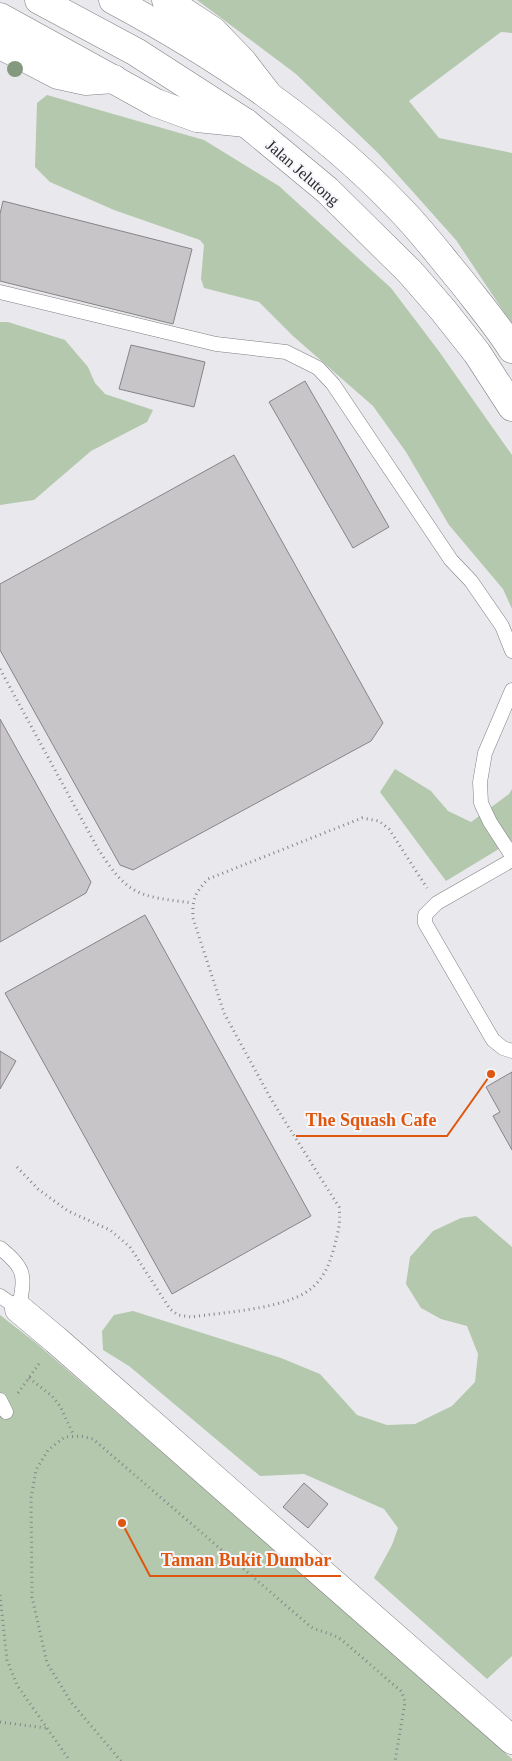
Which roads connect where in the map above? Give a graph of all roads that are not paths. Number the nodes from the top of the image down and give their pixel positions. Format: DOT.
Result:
graph roads {
  1 [pos="39,0"];
  2 [pos="113,0"];
  3 [pos="166,0"];
  4 [pos="0,17"];
  5 [pos="0,45"];
  6 [pos="114,79"];
  7 [pos="269,96"];
  8 [pos="246,123"];
  9 [pos="0,292"];
  10 [pos="512,349"];
  11 [pos="512,407"];
  12 [pos="512,650"];
  13 [pos="512,690"];
  14 [pos="512,858"];
  15 [pos="512,1051"];
  16 [pos="0,1248"];
  17 [pos="9,1302"];
  18 [pos="512,1740"];
  1 -- 8 [label="main road, Jalan Jelutong"];
  2 -- 7 [label="main road"];
  3 -- 7 [label="main road"];
  4 -- 6 [label="main road"];
  5 -- 6 [label="main road"];
  6 -- 8 [label="main road"];
  7 -- 10 [label="main road"];
  8 -- 11 [label="main road, Jalan Jelutong"];
  9 -- 12 [label="lane"];
  13 -- 14 [label="lane"];
  14 -- 15 [label="lane"];
  16 -- 17 [label="lane"];
  17 -- 18 [label="main road"];
}
